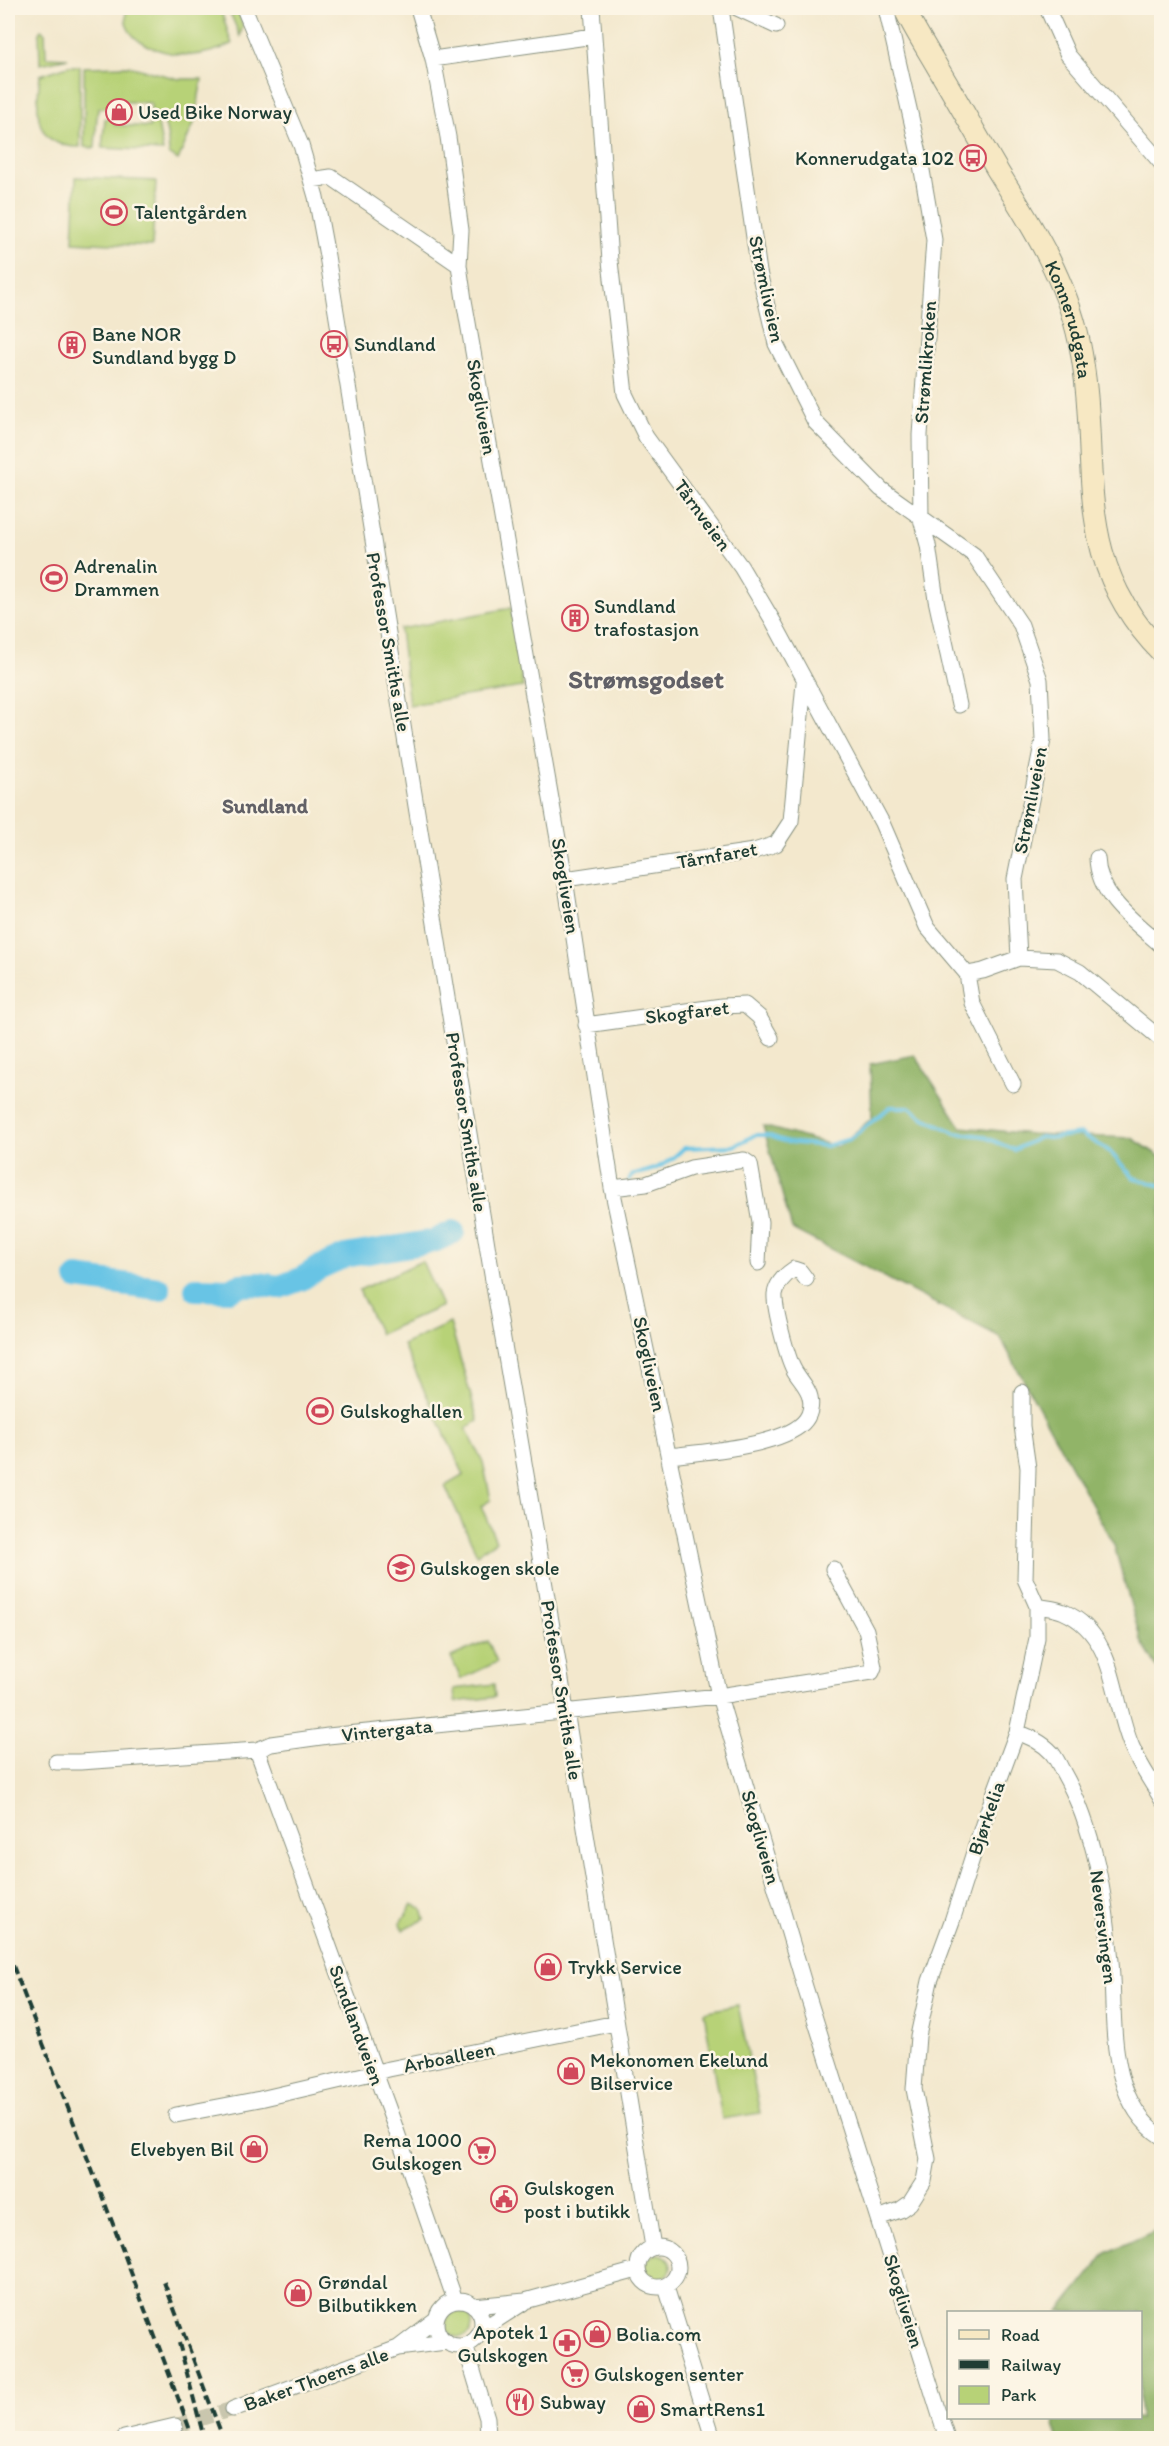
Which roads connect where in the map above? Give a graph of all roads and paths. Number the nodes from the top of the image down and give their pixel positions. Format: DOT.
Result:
graph roads {
  1 [pos="244,8"];
  2 [pos="418,8"];
  3 [pos="592,8"];
  4 [pos="721,8"];
  5 [pos="737,8"];
  6 [pos="886,8"];
  7 [pos="904,8"];
  8 [pos="1053,10"];
  9 [pos="776,26"];
  10 [pos="594,36"];
  11 [pos="433,59"];
  12 [pos="1161,164"];
  13 [pos="311,180"];
  14 [pos="459,265"];
  15 [pos="921,519"];
  16 [pos="1161,653"];
  17 [pos="804,683"];
  18 [pos="959,705"];
  19 [pos="1097,858"];
  20 [pos="565,879"];
  21 [pos="1161,946"];
  22 [pos="1019,958"];
  23 [pos="967,974"];
  24 [pos="586,1024"];
  25 [pos="771,1038"];
  26 [pos="1161,1040"];
  27 [pos="1013,1084"];
  28 [pos="612,1188"];
  29 [pos="758,1263"];
  30 [pos="806,1279"];
  31 [pos="1022,1392"];
  32 [pos="670,1456"];
  33 [pos="833,1569"];
  34 [pos="1037,1606"];
  35 [pos="719,1696"];
  36 [pos="566,1713"];
  37 [pos="1017,1732"];
  38 [pos="258,1750"];
  39 [pos="56,1761"];
  40 [pos="1161,1800"];
  41 [pos="616,2023"];
  42 [pos="374,2073"];
  43 [pos="177,2115"];
  44 [pos="1161,2137"];
  45 [pos="878,2218"];
  46 [pos="653,2247"];
  47 [pos="637,2270"];
  48 [pos="666,2287"];
  49 [pos="455,2300"];
  50 [pos="525,2301"];
  51 [pos="474,2306"];
  52 [pos="436,2319"];
  53 [pos="481,2330"];
  54 [pos="446,2342"];
  55 [pos="465,2345"];
  56 [pos="398,2348"];
  57 [pos="234,2409"];
  58 [pos="175,2426"];
  59 [pos="124,2439"];
  60 [pos="488,2439"];
  61 [pos="714,2439"];
  62 [pos="947,2439"];
  1 -- 13 [label="street, Professor Smiths alle"];
  2 -- 11 [label="street, Skogliveien"];
  3 -- 10 [label="street, Tårnveien"];
  4 -- 15 [label="street, Strømliveien"];
  5 -- 9 [label="street"];
  6 -- 15 [label="street, Strømlikroken"];
  7 -- 16 [label="main road, Konnerudgata"];
  8 -- 12 [label="street"];
  10 -- 11 [label="street"];
  10 -- 17 [label="street, Tårnveien"];
  11 -- 14 [label="street, Skogliveien"];
  13 -- 14 [label="street"];
  13 -- 36 [label="street, Professor Smiths alle"];
  14 -- 20 [label="street, Skogliveien"];
  15 -- 18 [label="street"];
  15 -- 22 [label="street, Strømliveien"];
  17 -- 20 [label="street, Tårnfaret"];
  17 -- 23 [label="street, Tårnveien"];
  19 -- 21 [label="street"];
  20 -- 24 [label="street, Skogliveien"];
  22 -- 23 [label="street"];
  22 -- 26 [label="street"];
  23 -- 27 [label="street"];
  24 -- 25 [label="street, Skogfaret"];
  24 -- 28 [label="street, Skogliveien"];
  28 -- 29 [label="street"];
  28 -- 32 [label="street, Skogliveien"];
  30 -- 32 [label="street"];
  31 -- 34 [label="street, Bjørkelia"];
  32 -- 35 [label="street, Skogliveien"];
  33 -- 35 [label="street, Vintergata"];
  34 -- 37 [label="street, Bjørkelia"];
  34 -- 40 [label="street"];
  35 -- 36 [label="street, Vintergata"];
  35 -- 45 [label="street, Skogliveien"];
  36 -- 38 [label="street, Vintergata"];
  36 -- 41 [label="street, Professor Smiths alle"];
  37 -- 44 [label="street, Neversvingen"];
  37 -- 45 [label="street, Bjørkelia"];
  38 -- 39 [label="street, Vintergata"];
  38 -- 42 [label="street, Sundlandveien"];
  41 -- 42 [label="street, Arboalleen"];
  41 -- 46 [label="street, Professor Smiths alle"];
  42 -- 43 [label="street, Arboalleen"];
  42 -- 49 [label="street, Sundlandveien"];
  45 -- 62 [label="street, Skogliveien"];
  46 -- 47 [label="street"];
  46 -- 48 [label="street"];
  47 -- 48 [label="street"];
  47 -- 50 [label="street"];
  48 -- 61 [label="street"];
  49 -- 51 [label="street"];
  49 -- 52 [label="street"];
  50 -- 51 [label="street"];
  50 -- 53 [label="street"];
  51 -- 53 [label="street"];
  52 -- 54 [label="street"];
  52 -- 56 [label="street, Baker Thoens alle"];
  53 -- 55 [label="street"];
  54 -- 55 [label="street"];
  54 -- 56 [label="street, Baker Thoens alle"];
  55 -- 60 [label="street"];
  56 -- 57 [label="street, Baker Thoens alle"];
  58 -- 59 [label="street"];
}
